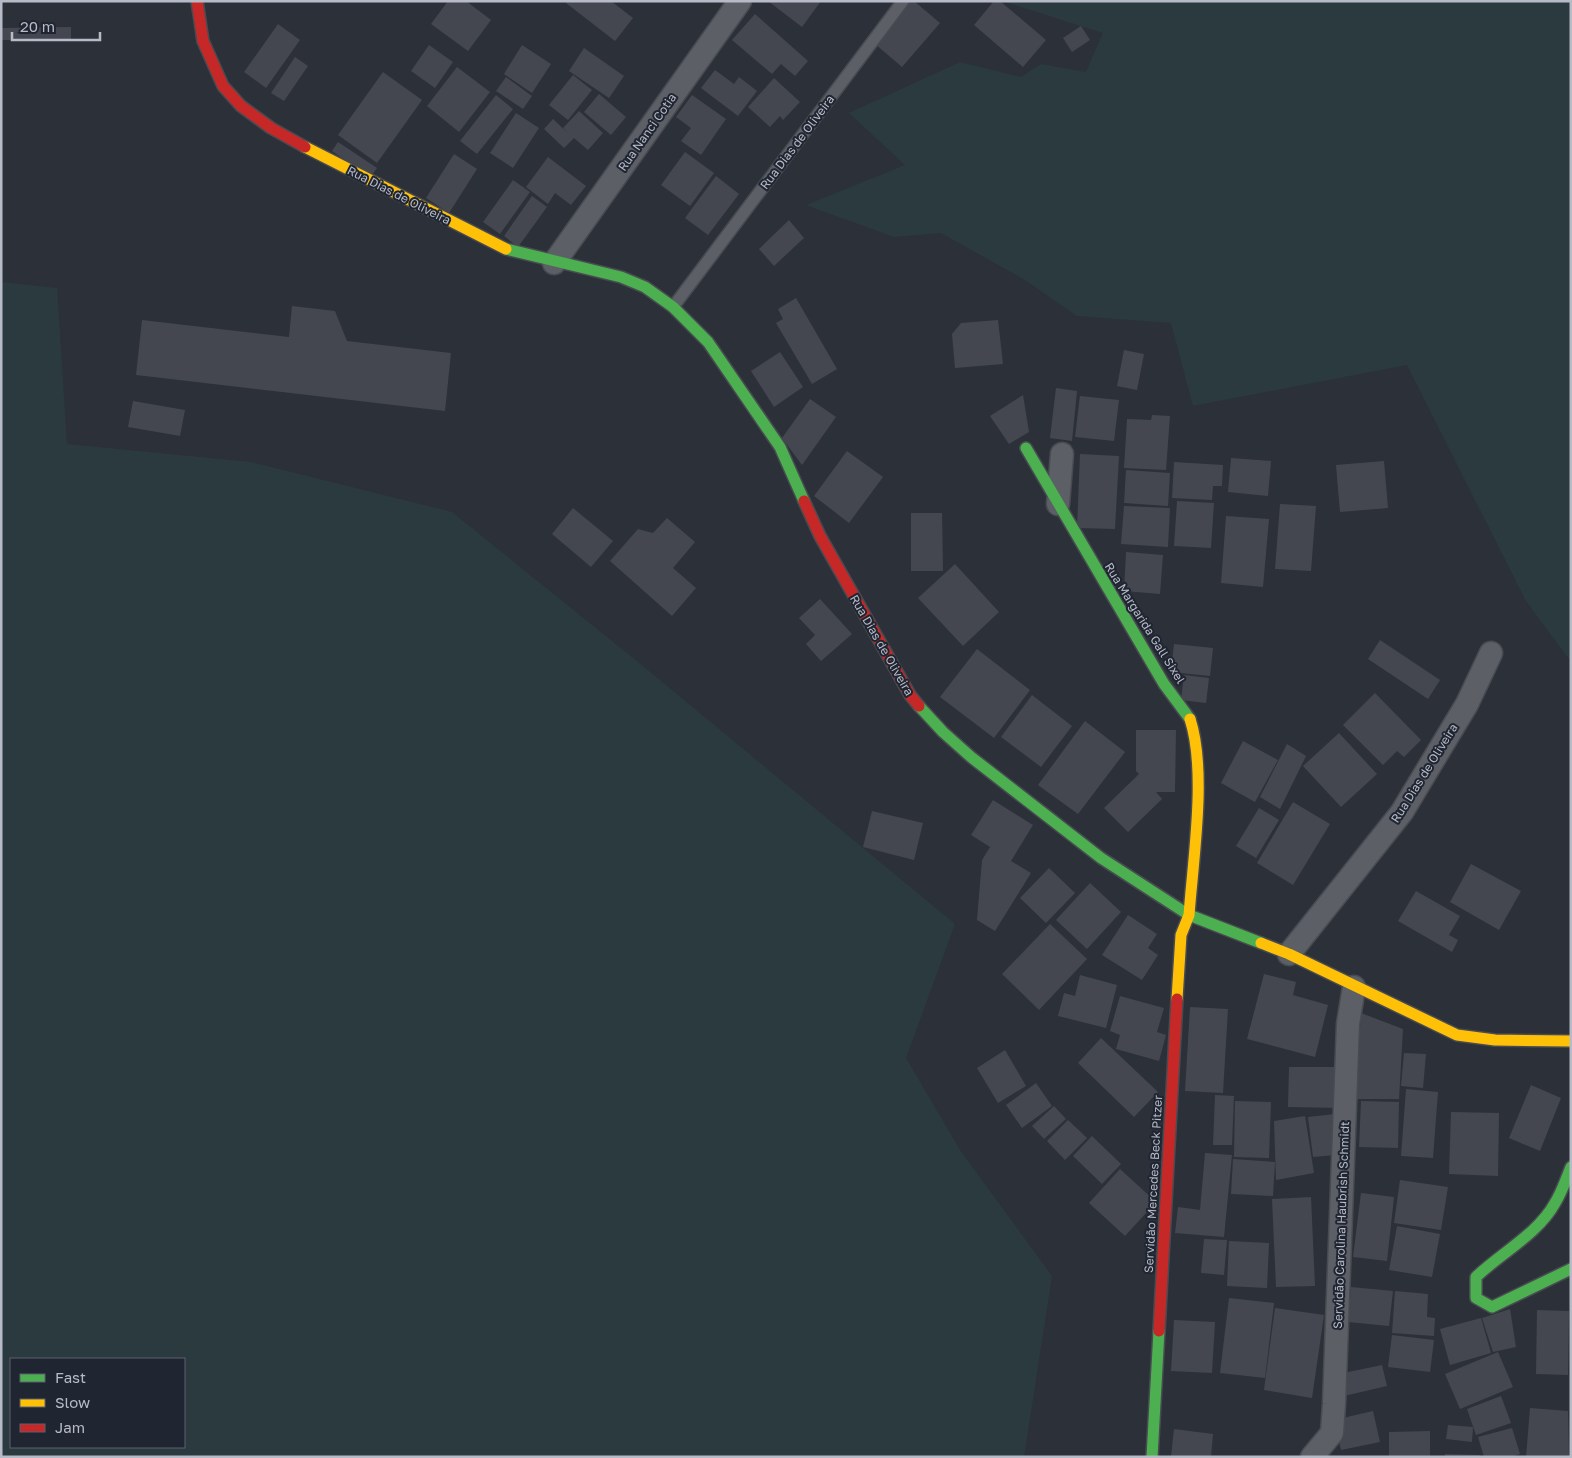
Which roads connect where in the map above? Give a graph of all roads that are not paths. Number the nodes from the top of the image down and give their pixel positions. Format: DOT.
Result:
graph roads {
  1 [pos="197,1"];
  2 [pos="740,1"];
  3 [pos="902,1"];
  4 [pos="554,263"];
  5 [pos="673,307"];
  6 [pos="1026,448"];
  7 [pos="1062,454"];
  8 [pos="1058,504"];
  9 [pos="1491,653"];
  10 [pos="1189,914"];
  11 [pos="1289,954"];
  12 [pos="1354,987"];
  13 [pos="1571,1041"];
  14 [pos="1571,1167"];
  15 [pos="1571,1269"];
  16 [pos="1152,1457"];
  17 [pos="1312,1457"];
  1 -- 4 [label="street, Rua Dias de Oliveira"];
  2 -- 4 [label="street, Rua Nanci Cotia"];
  3 -- 5 [label="lane, Rua Dias de Oliveira"];
  4 -- 5 [label="street, Rua Dias de Oliveira"];
  5 -- 10 [label="street, Rua Dias de Oliveira"];
  6 -- 8 [label="street, Rua Margarida Gall Sixel"];
  7 -- 8 [label="street"];
  8 -- 10 [label="street, Rua Margarida Gall Sixel"];
  9 -- 11 [label="street, Rua Dias de Oliveira"];
  10 -- 11 [label="street, Rua Dias de Oliveira"];
  10 -- 16 [label="street, Servidão Mercedes Beck Pitzer"];
  11 -- 12 [label="street, Rua Dias de Oliveira"];
  12 -- 13 [label="street, Rua Dias de Oliveira"];
  12 -- 17 [label="street, Servidão Carolina Haubrish Schmidt"];
  14 -- 15 [label="street"];
}
